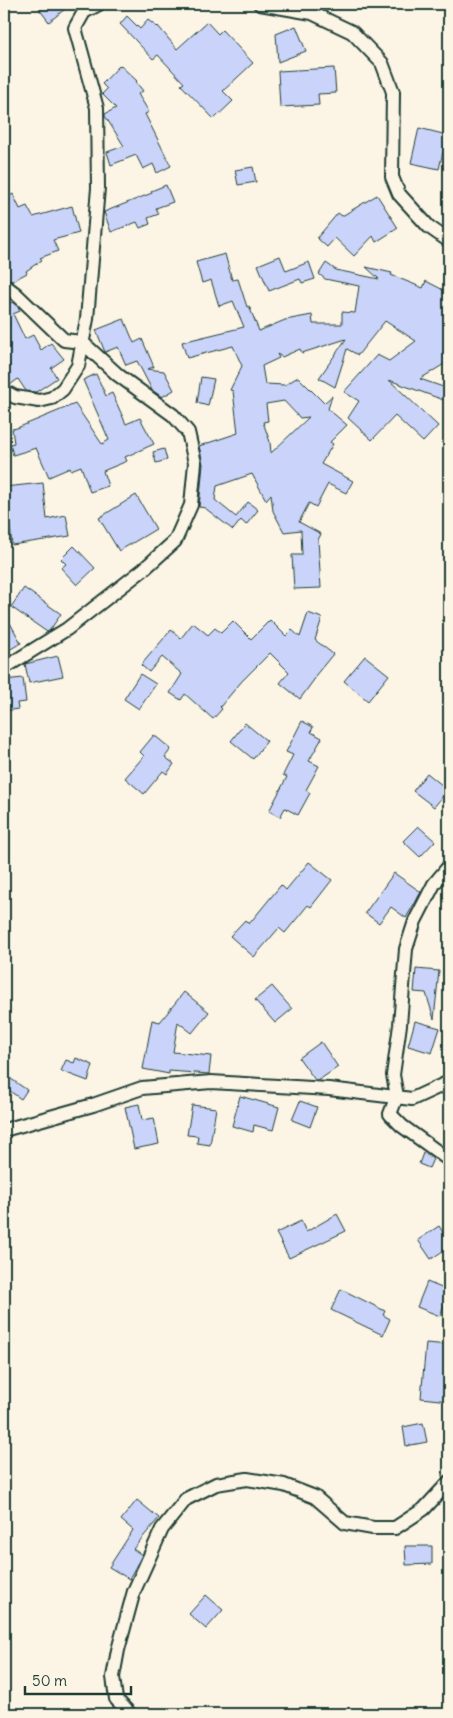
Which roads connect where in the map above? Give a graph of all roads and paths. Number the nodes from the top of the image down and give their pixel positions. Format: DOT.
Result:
graph roads {
  1 [pos="100,4"];
  2 [pos="260,4"];
  3 [pos="449,241"];
  4 [pos="4,285"];
  5 [pos="82,342"];
  6 [pos="4,391"];
  7 [pos="4,668"];
  8 [pos="449,866"];
  9 [pos="449,1082"];
  10 [pos="397,1096"];
  11 [pos="4,1130"];
  12 [pos="449,1160"];
  13 [pos="449,1482"];
  14 [pos="130,1714"];
  1 -- 5 [label="street"];
  2 -- 3 [label="street"];
  4 -- 5 [label="street"];
  5 -- 6 [label="street"];
  5 -- 7 [label="street"];
  8 -- 10 [label="street"];
  9 -- 10 [label="street"];
  10 -- 11 [label="street"];
  10 -- 12 [label="street"];
  13 -- 14 [label="street"];
}
